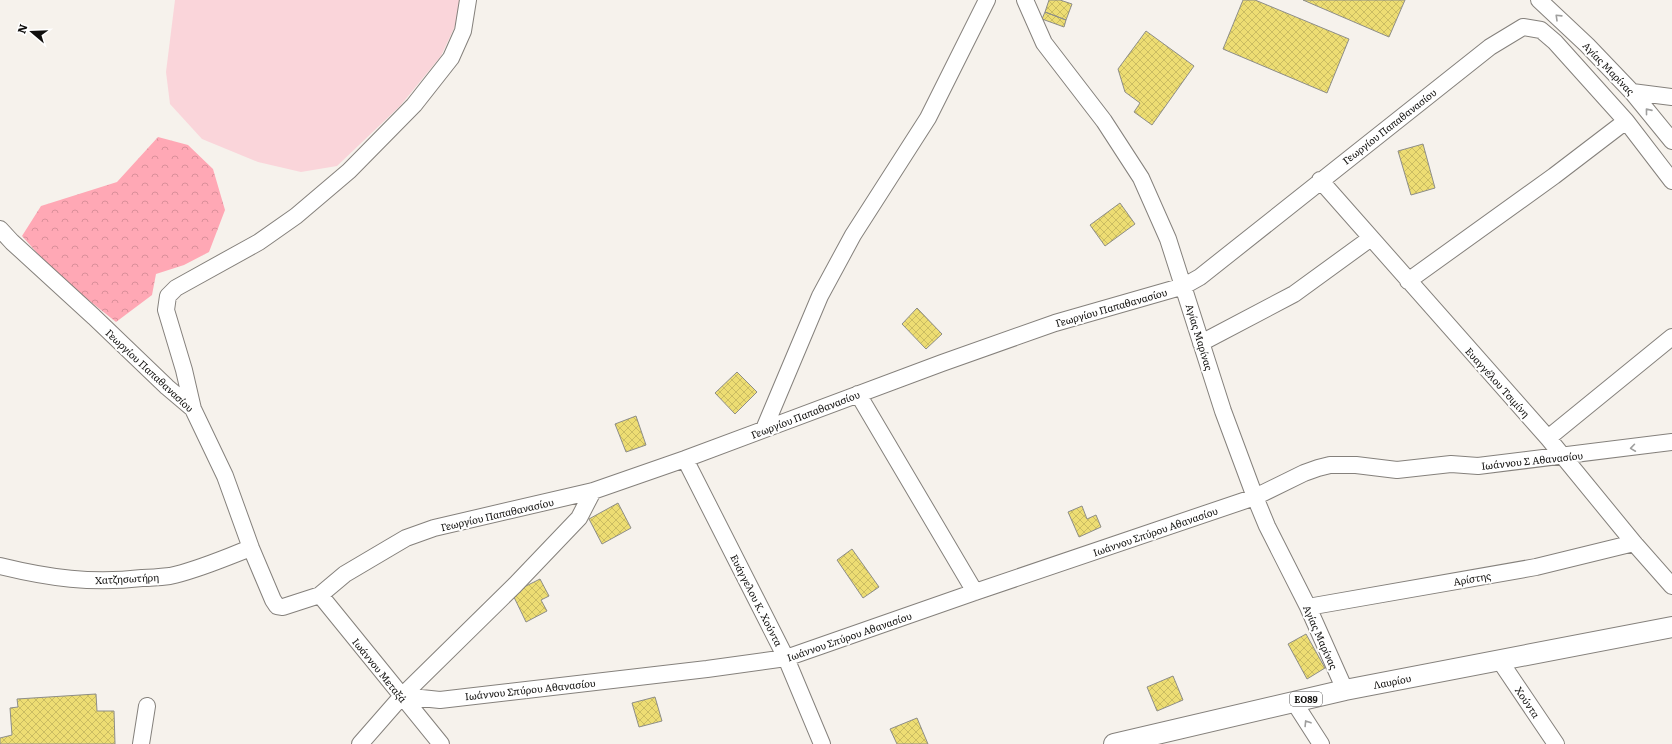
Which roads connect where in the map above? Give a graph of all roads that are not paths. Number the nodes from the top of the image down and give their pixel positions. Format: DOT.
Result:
graph roads {
  1 [pos="468,0"];
  2 [pos="987,0"];
  3 [pos="1025,0"];
  4 [pos="1544,1"];
  5 [pos="1632,92"];
  6 [pos="1672,97"];
  7 [pos="1626,122"];
  8 [pos="1672,141"];
  9 [pos="1320,180"];
  10 [pos="1672,181"];
  11 [pos="0,229"];
  12 [pos="1370,238"];
  13 [pos="1408,282"];
  14 [pos="1184,286"];
  15 [pos="1672,337"];
  16 [pos="1201,343"];
  17 [pos="858,394"];
  18 [pos="193,409"];
  19 [pos="764,429"];
  20 [pos="1548,438"];
  21 [pos="1672,442"];
  22 [pos="1563,457"];
  23 [pos="685,459"];
  24 [pos="593,491"];
  25 [pos="1255,497"];
  26 [pos="1634,543"];
  27 [pos="251,548"];
  28 [pos="0,566"];
  29 [pos="1672,586"];
  30 [pos="976,592"];
  31 [pos="320,595"];
  32 [pos="1308,607"];
  33 [pos="1672,627"];
  34 [pos="786,658"];
  35 [pos="1500,661"];
  36 [pos="1345,690"];
  37 [pos="402,696"];
  38 [pos="1294,702"];
  39 [pos="147,706"];
  40 [pos="141,744"];
  41 [pos="360,744"];
  42 [pos="441,744"];
  43 [pos="822,744"];
  44 [pos="1114,744"];
  45 [pos="1321,744"];
  46 [pos="1556,744"];
  1 -- 18 [label="street"];
  2 -- 19 [label="street"];
  3 -- 14 [label="street, Αγίας Μαρίνας"];
  5 -- 4 [label="street, Αγίας Μαρίνας, one-way"];
  5 -- 6 [label="street"];
  8 -- 5 [label="street, Αγίας Μαρίνας, one-way"];
  7 -- 9 [label="street, Γεωργίου Παπαθανασίου"];
  7 -- 10 [label="street, Γεωργίου Παπαθανασίου"];
  7 -- 13 [label="street"];
  9 -- 12 [label="street, Ευαγγέλου Τσιμίνη"];
  9 -- 14 [label="street, Γεωργίου Παπαθανασίου"];
  11 -- 18 [label="street, Γεωργίου Παπαθανασίου"];
  12 -- 13 [label="street, Ευαγγέλου Τσιμίνη"];
  12 -- 16 [label="street"];
  13 -- 20 [label="street, Ευαγγέλου Τσιμίνη"];
  14 -- 16 [label="street, Αγίας Μαρίνας"];
  14 -- 17 [label="street, Γεωργίου Παπαθανασίου"];
  15 -- 20 [label="street"];
  16 -- 25 [label="street, Αγίας Μαρίνας"];
  17 -- 19 [label="street, Γεωργίου Παπαθανασίου"];
  17 -- 30 [label="street"];
  18 -- 27 [label="street, Γεωργίου Παπαθανασίου"];
  19 -- 23 [label="street, Γεωργίου Παπαθανασίου"];
  20 -- 22 [label="street, Ευαγγέλου Τσιμίνη"];
  21 -- 22 [label="street, Ιωάννου Σ Αθανασίου, one-way"];
  22 -- 25 [label="street, Ιωάννου Σ Αθανασίου"];
  22 -- 26 [label="street, Ευαγγέλου Τσιμίνη"];
  23 -- 24 [label="street, Γεωργίου Παπαθανασίου"];
  23 -- 34 [label="street, Ευάγγελου Κ. Χούντα"];
  24 -- 31 [label="street, Γεωργίου Παπαθανασίου"];
  24 -- 37 [label="street"];
  25 -- 30 [label="street, Ιωάννου Σπύρου Αθανασίου"];
  25 -- 32 [label="street, Αγίας Μαρίνας"];
  26 -- 29 [label="street, Ευαγγέλου Τσιμίνη"];
  26 -- 32 [label="street, Αρίστης"];
  27 -- 28 [label="street, Χατζησωτήρη"];
  27 -- 31 [label="street, Γεωργίου Παπαθανασίου"];
  30 -- 34 [label="street, Ιωάννου Σπύρου Αθανασίου"];
  31 -- 37 [label="street, Ιωάννου Μεταξά"];
  32 -- 36 [label="street, Αγίας Μαρίνας"];
  33 -- 35 [label="main road, Λαυρίου / ΕΟ89"];
  34 -- 37 [label="street, Ιωάννου Σπύρου Αθανασίου"];
  34 -- 43 [label="street, Ευάγγελου Κ. Χούντα"];
  35 -- 36 [label="main road, Λαυρίου / ΕΟ89"];
  35 -- 46 [label="street, Χούντα"];
  36 -- 38 [label="main road, Λαυρίου / ΕΟ89"];
  37 -- 41 [label="street"];
  37 -- 42 [label="street, Ιωάννου Μεταξά"];
  38 -- 44 [label="main road, Λαυρίου / ΕΟ89"];
  45 -- 38 [label="street, one-way"];
  39 -- 40 [label="street"];
}
